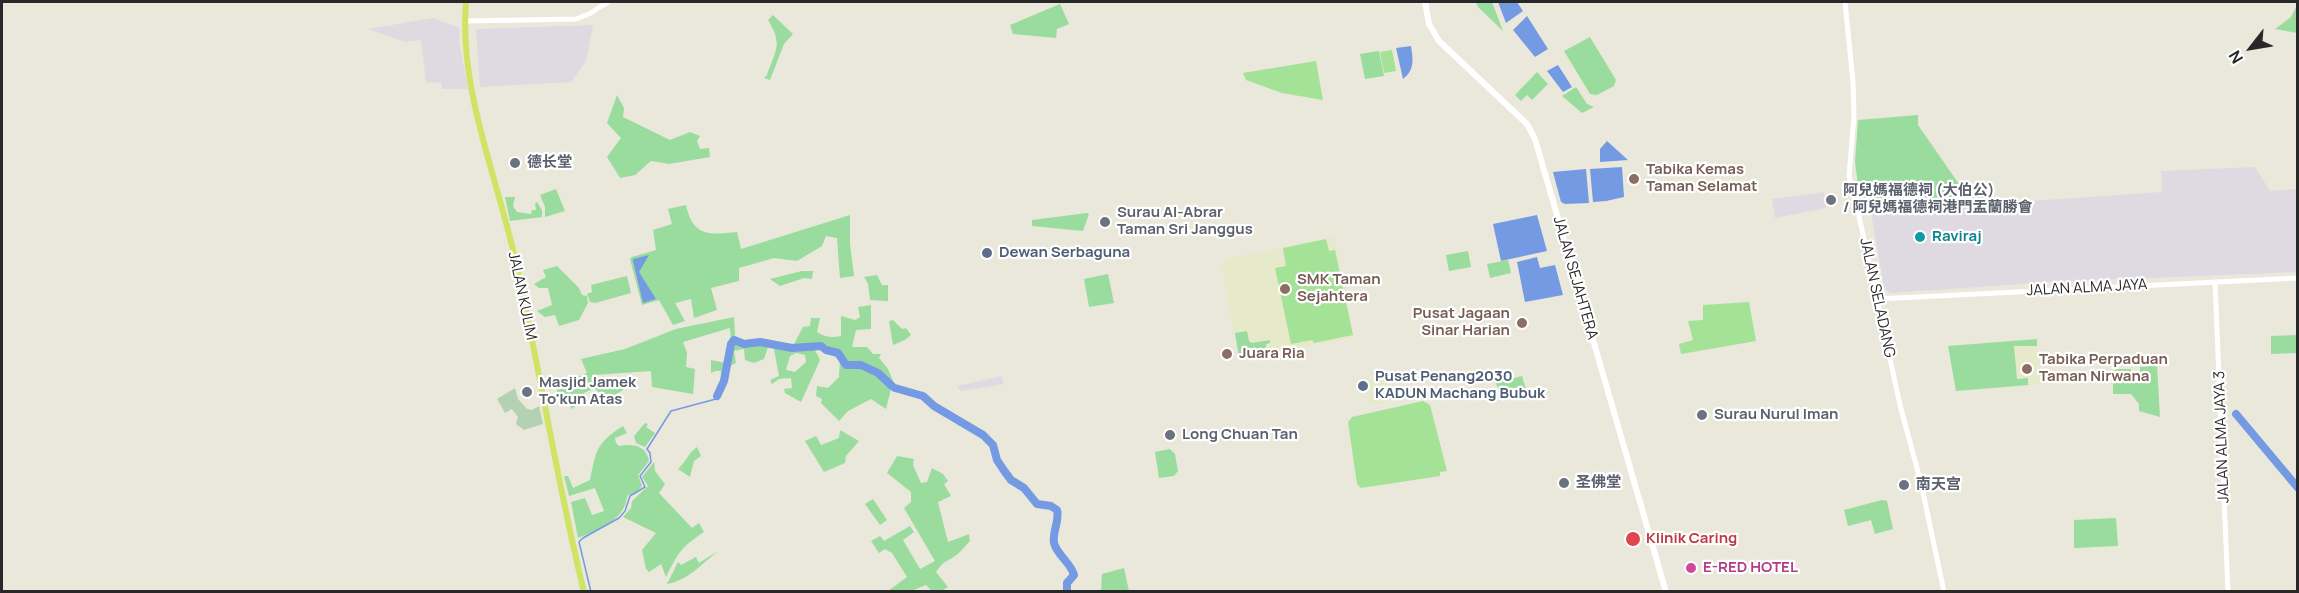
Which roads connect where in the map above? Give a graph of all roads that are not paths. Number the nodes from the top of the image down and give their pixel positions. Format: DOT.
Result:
graph roads {
  1 [pos="466,2"];
  2 [pos="608,2"];
  3 [pos="1425,2"];
  4 [pos="1845,2"];
  5 [pos="465,21"];
  6 [pos="2298,278"];
  7 [pos="2215,282"];
  8 [pos="1877,299"];
  9 [pos="584,591"];
  10 [pos="1666,591"];
  11 [pos="1944,591"];
  12 [pos="2228,591"];
  1 -- 5 [label="main road, JALAN KULIM"];
  2 -- 5 [label="street"];
  3 -- 10 [label="main road, JALAN SEJAHTERA"];
  4 -- 8 [label="street, JALAN SELADANG"];
  5 -- 9 [label="main road, JALAN KULIM"];
  6 -- 7 [label="street, JALAN ALMA JAYA"];
  7 -- 8 [label="street, JALAN ALMA JAYA"];
  7 -- 12 [label="street, JALAN ALMA JAYA 3"];
  8 -- 11 [label="street, JALAN SELADANG"];
}
